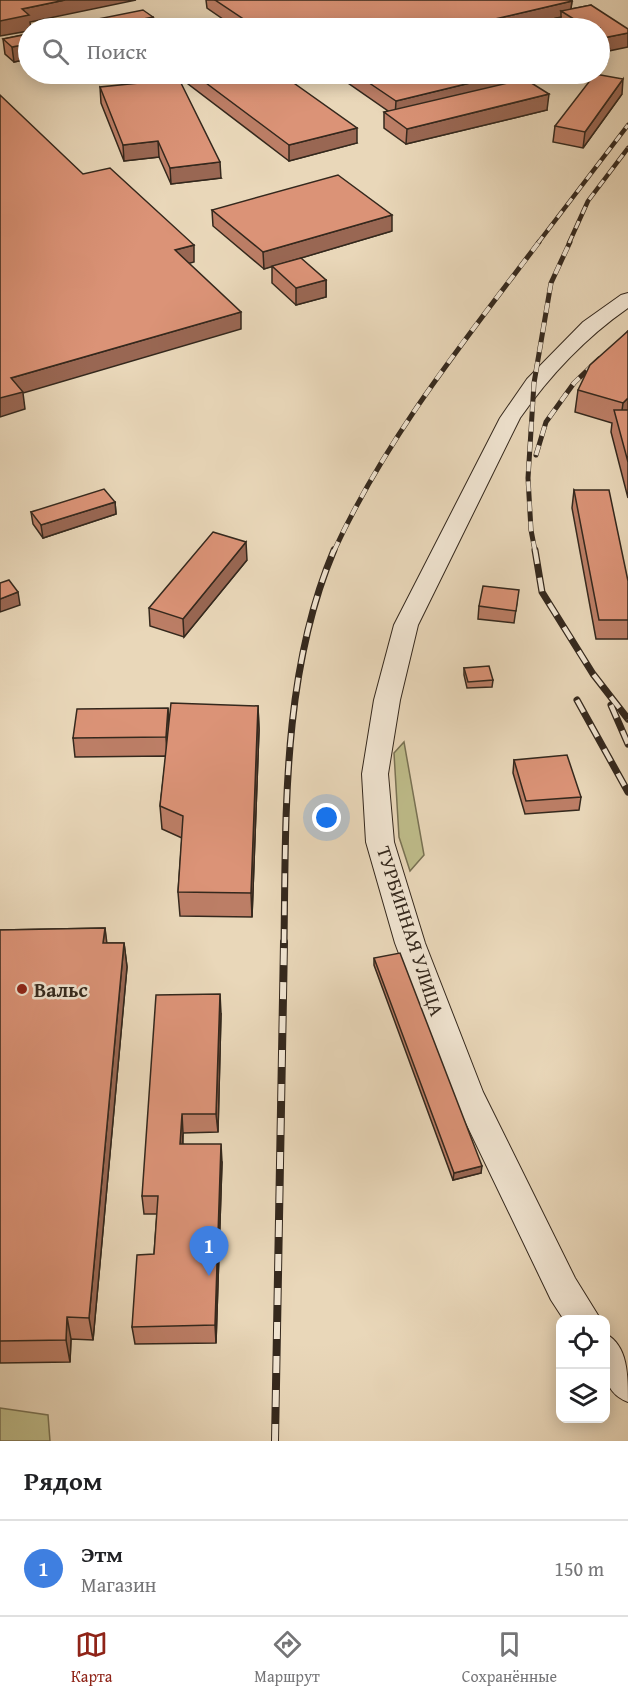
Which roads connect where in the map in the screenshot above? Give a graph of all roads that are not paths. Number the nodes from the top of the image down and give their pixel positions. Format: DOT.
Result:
graph roads {
  1 [pos="628,299"];
  2 [pos="581,1315"];
  3 [pos="610,1358"];
  4 [pos="628,1385"];
  1 -- 2 [label="main road, ТУРБИННАЯ УЛИЦА"];
  3 -- 4 [label="main road"];
}
